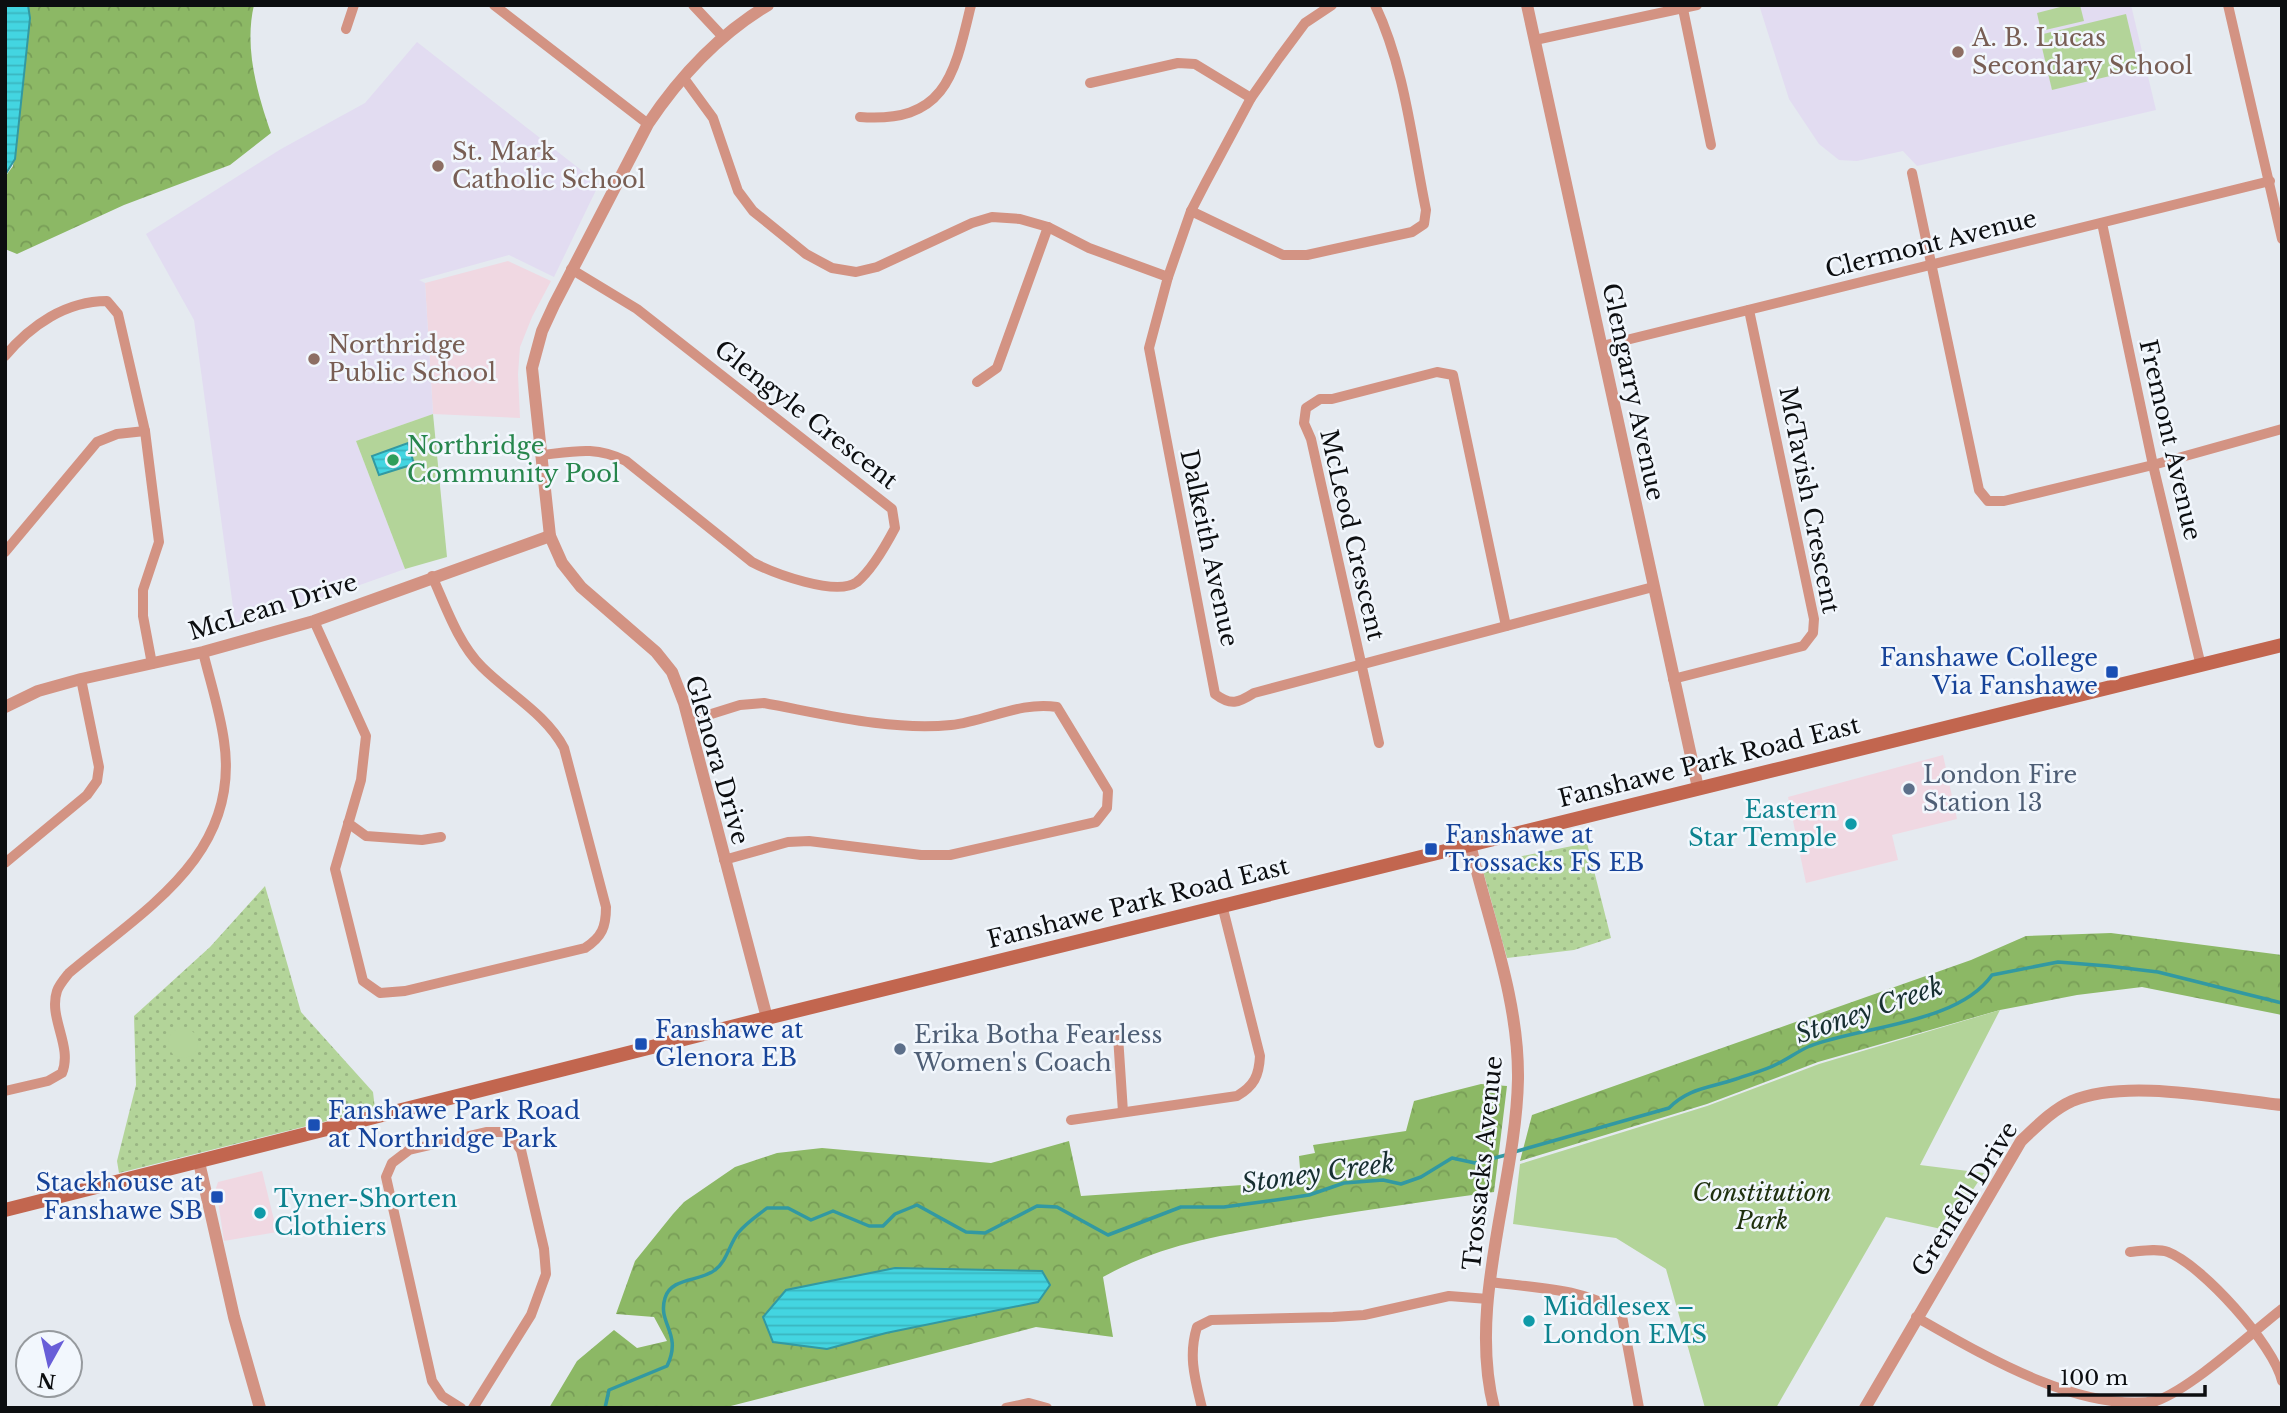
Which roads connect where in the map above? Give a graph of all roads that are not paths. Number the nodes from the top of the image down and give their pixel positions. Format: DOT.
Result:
graph roads {
  1 [pos="354,5"];
  2 [pos="495,5"];
  3 [pos="693,5"];
  4 [pos="768,5"];
  5 [pos="971,5"];
  6 [pos="1332,5"];
  7 [pos="1375,5"];
  8 [pos="1527,5"];
  9 [pos="1697,5"];
  10 [pos="2228,5"];
  11 [pos="1683,9"];
  12 [pos="346,29"];
  13 [pos="723,37"];
  14 [pos="1535,40"];
  15 [pos="682,77"];
  16 [pos="1090,83"];
  17 [pos="1251,98"];
  18 [pos="860,117"];
  19 [pos="648,124"];
  20 [pos="1712,145"];
  21 [pos="1912,173"];
  22 [pos="2270,181"];
  23 [pos="1191,211"];
  24 [pos="2102,223"];
  25 [pos="1048,227"];
  26 [pos="2282,239"];
  27 [pos="1932,266"];
  28 [pos="571,269"];
  29 [pos="1168,276"];
  30 [pos="1749,310"];
  31 [pos="1602,345"];
  32 [pos="5,356"];
  33 [pos="977,382"];
  34 [pos="2282,429"];
  35 [pos="145,431"];
  36 [pos="543,455"];
  37 [pos="2153,465"];
  38 [pos="550,536"];
  39 [pos="5,552"];
  40 [pos="432,576"];
  41 [pos="1653,587"];
  42 [pos="314,621"];
  43 [pos="1506,626"];
  44 [pos="2282,645"];
  45 [pos="203,652"];
  46 [pos="152,664"];
  47 [pos="1361,664"];
  48 [pos="2201,666"];
  49 [pos="81,678"];
  50 [pos="1673,679"];
  51 [pos="5,707"];
  52 [pos="689,721"];
  53 [pos="1379,743"];
  54 [pos="1698,788"];
  55 [pos="348,822"];
  56 [pos="441,837"];
  57 [pos="1470,844"];
  58 [pos="724,860"];
  59 [pos="5,863"];
  60 [pos="1223,905"];
  61 [pos="766,1018"];
  62 [pos="1118,1036"];
  63 [pos="5,1091"];
  64 [pos="2282,1105"];
  65 [pos="1123,1112"];
  66 [pos="1071,1120"];
  67 [pos="199,1162"];
  68 [pos="5,1210"];
  69 [pos="2130,1252"];
  70 [pos="1491,1282"];
  71 [pos="1488,1299"];
  72 [pos="2282,1309"];
  73 [pos="1916,1317"];
  74 [pos="2254,1331"];
  75 [pos="2282,1381"];
  76 [pos="2156,1405"];
  77 [pos="260,1408"];
  78 [pos="461,1408"];
  79 [pos="473,1408"];
  80 [pos="1006,1408"];
  81 [pos="1047,1408"];
  82 [pos="1202,1408"];
  83 [pos="1494,1408"];
  84 [pos="1639,1408"];
  85 [pos="1865,1408"];
  1 -- 12 [label="street"];
  2 -- 19 [label="street"];
  3 -- 13 [label="street"];
  4 -- 13 [label="street, Glenora Drive"];
  5 -- 18 [label="street"];
  6 -- 17 [label="street, Dalkeith Avenue"];
  7 -- 23 [label="street"];
  8 -- 14 [label="street, Glengarry Avenue"];
  9 -- 11 [label="street"];
  10 -- 22 [label="street"];
  11 -- 14 [label="street"];
  11 -- 20 [label="street"];
  13 -- 15 [label="street, Glenora Drive"];
  14 -- 31 [label="street, Glengarry Avenue"];
  15 -- 19 [label="street, Glenora Drive"];
  15 -- 25 [label="street"];
  16 -- 17 [label="street"];
  17 -- 23 [label="street, Dalkeith Avenue"];
  19 -- 28 [label="street, Glenora Drive"];
  21 -- 27 [label="street"];
  22 -- 24 [label="street, Clermont Avenue"];
  22 -- 26 [label="street"];
  23 -- 29 [label="street, Dalkeith Avenue"];
  24 -- 27 [label="street, Clermont Avenue"];
  24 -- 37 [label="street, Fremont Avenue"];
  25 -- 29 [label="street"];
  25 -- 33 [label="street"];
  27 -- 30 [label="street, Clermont Avenue"];
  27 -- 37 [label="street"];
  28 -- 36 [label="street, Glenora Drive"];
  28 -- 36 [label="street, Glengyle Crescent"];
  29 -- 47 [label="street, Dalkeith Avenue"];
  30 -- 31 [label="street, Clermont Avenue"];
  30 -- 50 [label="street, McTavish Crescent"];
  31 -- 41 [label="street, Glengarry Avenue"];
  32 -- 35 [label="street"];
  34 -- 37 [label="street"];
  35 -- 39 [label="street"];
  35 -- 46 [label="street"];
  36 -- 38 [label="street, Glenora Drive"];
  37 -- 48 [label="street, Fremont Avenue"];
  38 -- 40 [label="street, McLean Drive"];
  38 -- 52 [label="street, Glenora Drive"];
  40 -- 42 [label="street, McLean Drive"];
  40 -- 55 [label="street"];
  41 -- 43 [label="street, Dalkeith Avenue"];
  41 -- 50 [label="street, Glengarry Avenue"];
  42 -- 45 [label="street, McLean Drive"];
  42 -- 55 [label="street"];
  43 -- 47 [label="street, Dalkeith Avenue"];
  43 -- 47 [label="street, McLeod Crescent"];
  44 -- 48 [label="main road, Fanshawe Park Road East"];
  45 -- 46 [label="street, McLean Drive"];
  45 -- 63 [label="street"];
  46 -- 49 [label="street, McLean Drive"];
  47 -- 53 [label="street, McLeod Crescent"];
  48 -- 54 [label="main road, Fanshawe Park Road East"];
  49 -- 51 [label="street, McLean Drive"];
  49 -- 59 [label="street"];
  50 -- 54 [label="street, Glengarry Avenue"];
  52 -- 58 [label="street, Glenora Drive"];
  52 -- 58 [label="street"];
  54 -- 57 [label="main road, Fanshawe Park Road East"];
  55 -- 56 [label="street"];
  57 -- 60 [label="main road, Fanshawe Park Road East"];
  57 -- 70 [label="street, Trossacks Avenue"];
  58 -- 61 [label="street, Glenora Drive"];
  60 -- 61 [label="main road, Fanshawe Park Road East"];
  60 -- 65 [label="street"];
  61 -- 67 [label="main road, Fanshawe Park Road East"];
  62 -- 65 [label="street"];
  64 -- 73 [label="street, Grenfell Drive"];
  65 -- 66 [label="street"];
  67 -- 68 [label="main road, Fanshawe Park Road East"];
  67 -- 77 [label="street"];
  69 -- 74 [label="street"];
  70 -- 71 [label="street, Trossacks Avenue"];
  70 -- 84 [label="street"];
  71 -- 82 [label="street"];
  71 -- 83 [label="street, Trossacks Avenue"];
  72 -- 74 [label="street"];
  73 -- 76 [label="street"];
  73 -- 85 [label="street, Grenfell Drive"];
  74 -- 75 [label="street"];
  74 -- 76 [label="street"];
  78 -- 79 [label="street"];
  80 -- 81 [label="street"];
}
